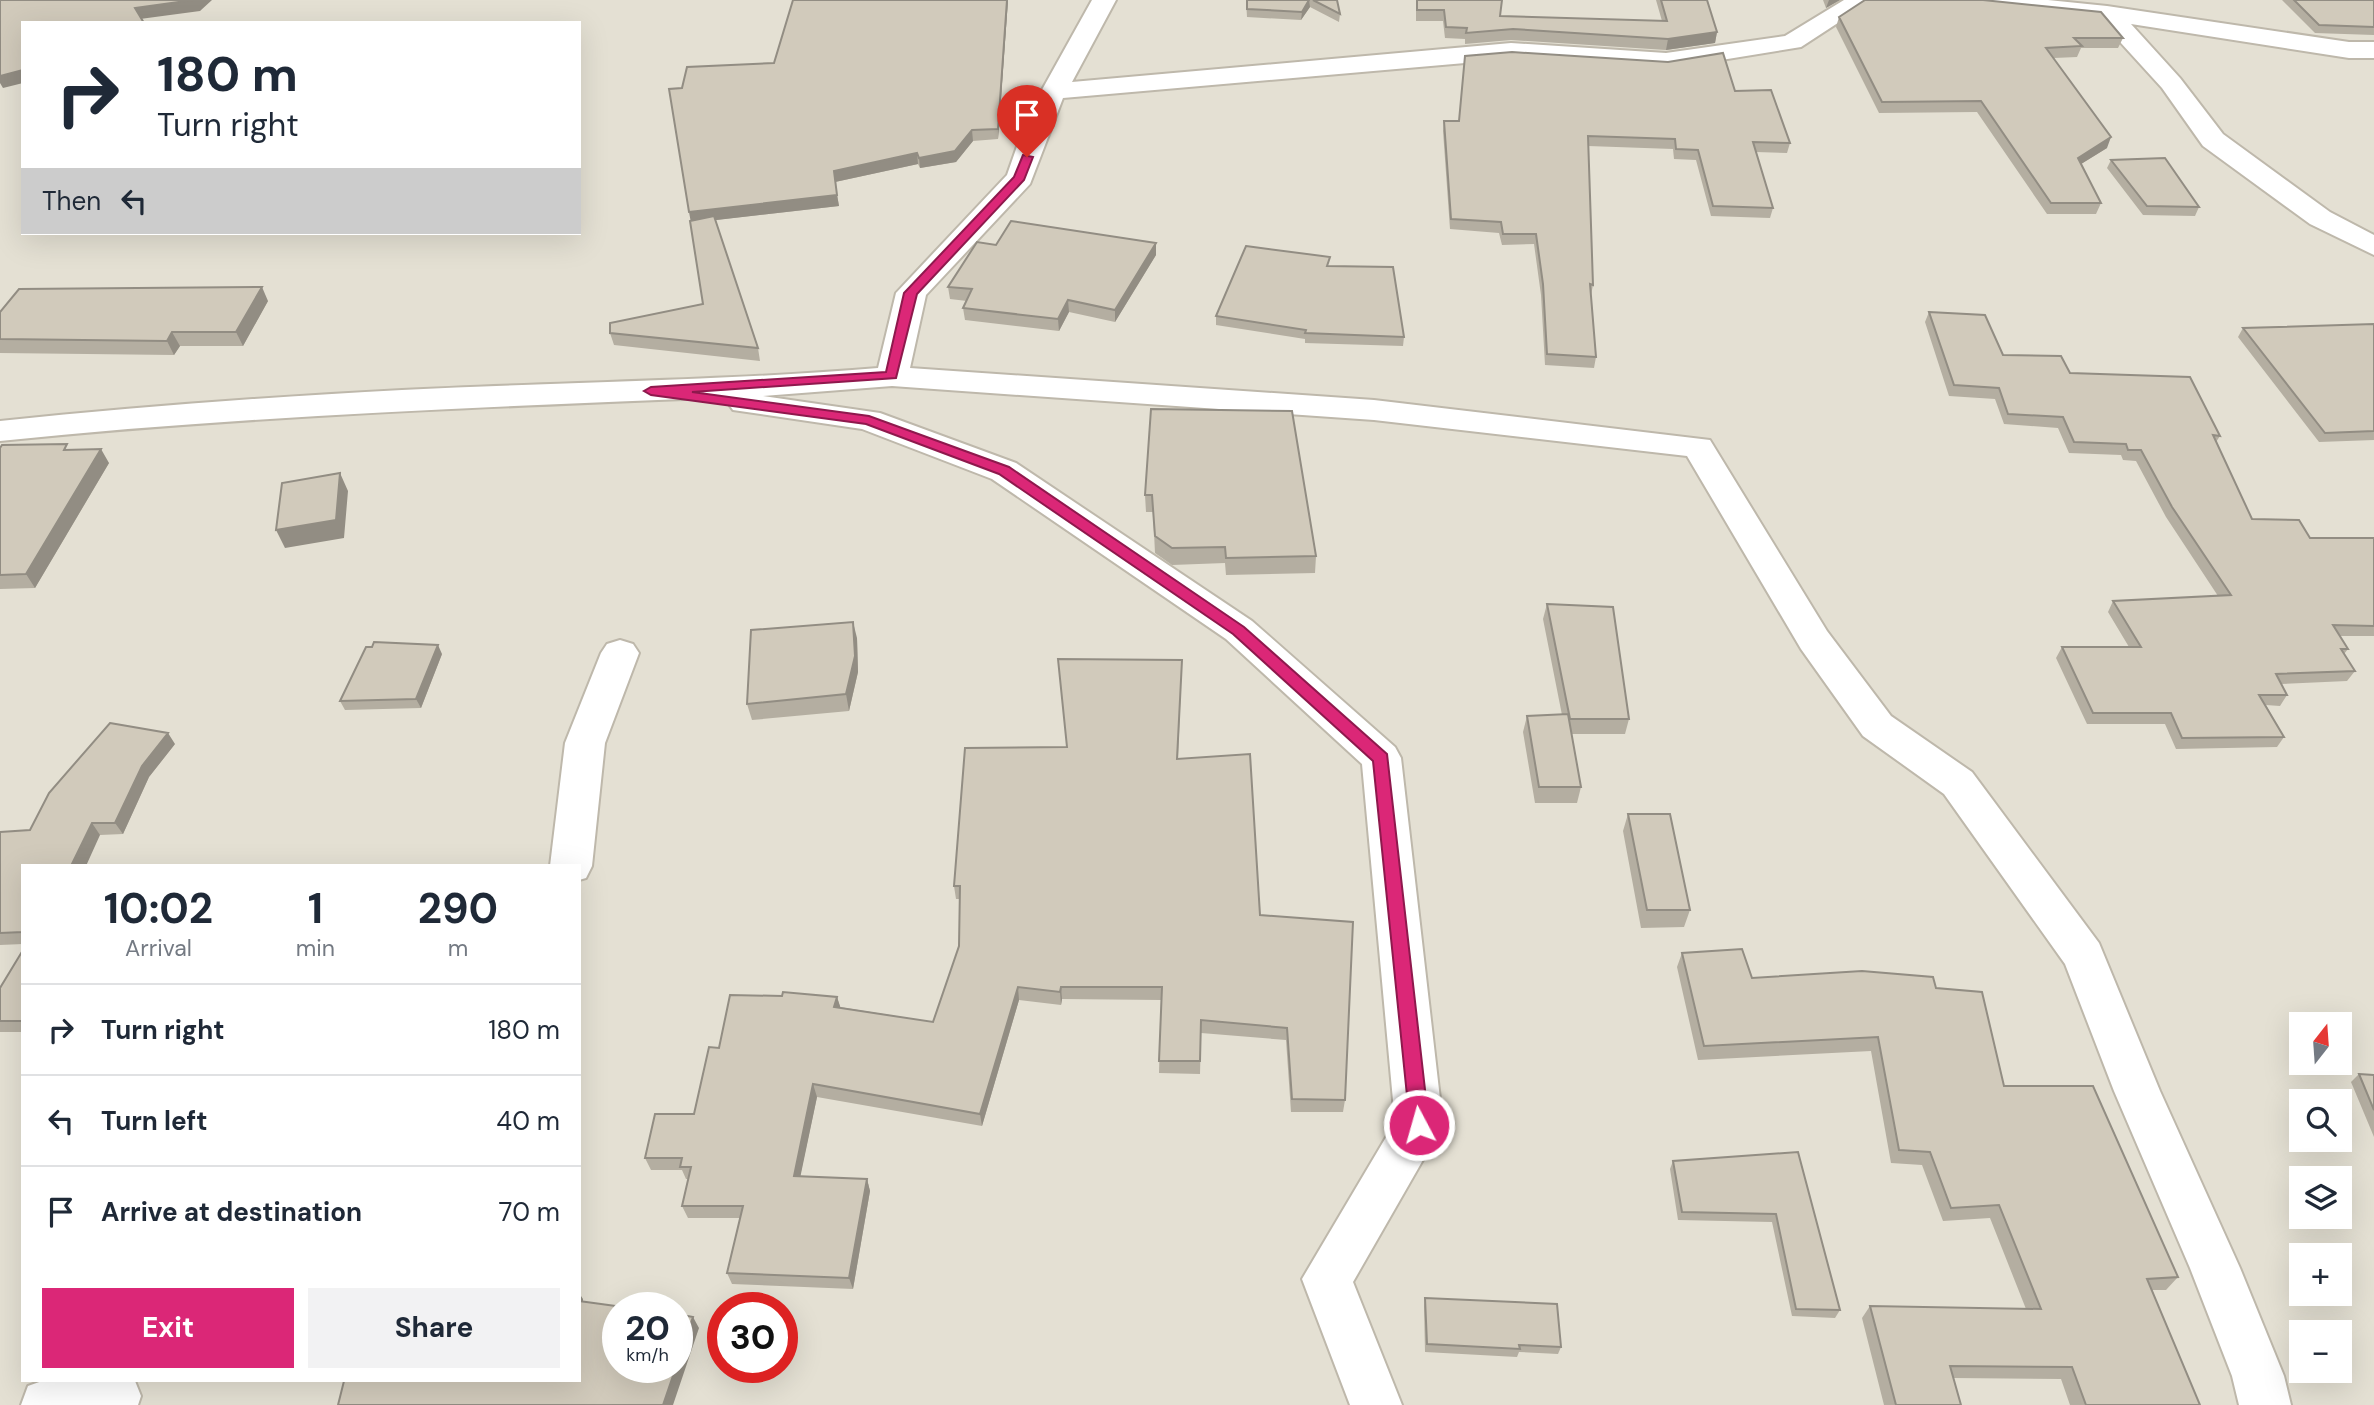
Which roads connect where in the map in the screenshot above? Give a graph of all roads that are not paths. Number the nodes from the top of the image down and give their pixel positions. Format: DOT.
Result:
graph roads {
  1 [pos="1104,0"];
  2 [pos="1861,0"];
  3 [pos="1974,0"];
  4 [pos="2107,13"];
  5 [pos="2374,50"];
  6 [pos="1057,91"];
  7 [pos="2374,246"];
  8 [pos="892,376"];
  9 [pos="651,391"];
  10 [pos="0,431"];
  11 [pos="620,653"];
  12 [pos="571,864"];
  13 [pos="124,1394"];
  14 [pos="47,1405"];
  15 [pos="1376,1405"];
  16 [pos="2265,1405"];
  1 -- 6 [label="street"];
  2 -- 6 [label="street"];
  3 -- 4 [label="street"];
  4 -- 5 [label="street"];
  4 -- 7 [label="street"];
  6 -- 8 [label="street"];
  8 -- 9 [label="street"];
  8 -- 16 [label="street"];
  9 -- 10 [label="street"];
  9 -- 15 [label="street"];
  11 -- 12 [label="street"];
  13 -- 14 [label="street"];
}
